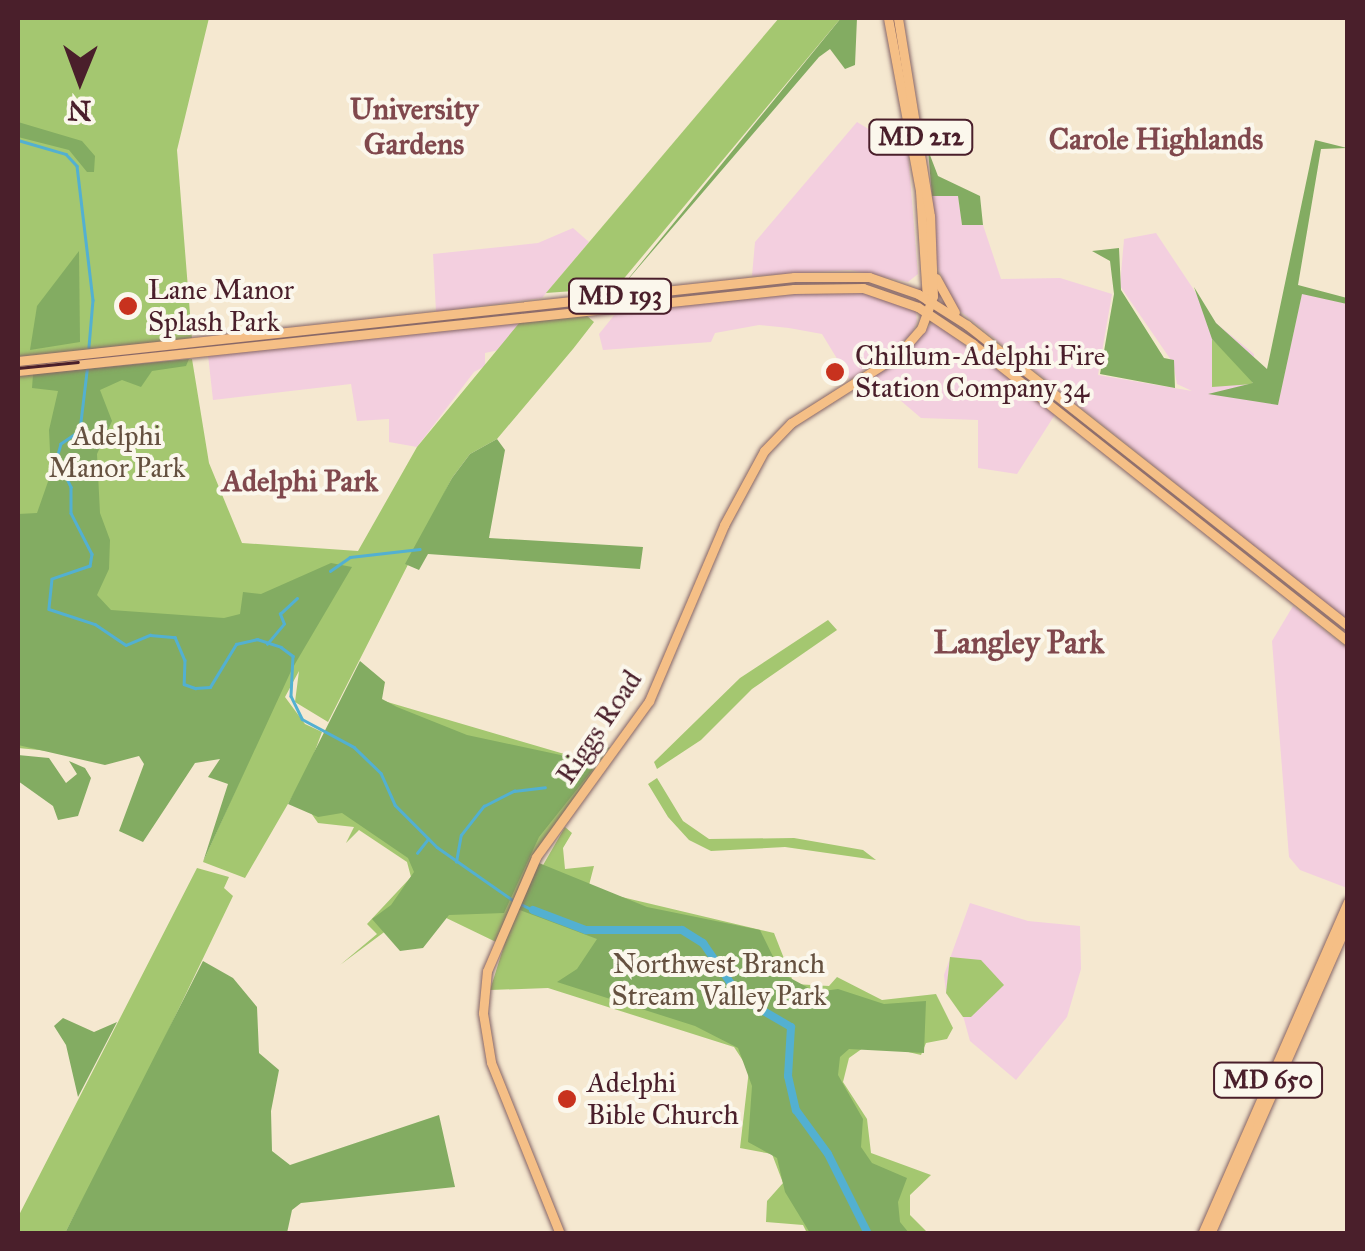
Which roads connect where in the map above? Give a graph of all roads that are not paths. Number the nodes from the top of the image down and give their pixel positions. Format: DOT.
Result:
graph roads {
  1 [pos="888,18"];
  2 [pos="898,18"];
  3 [pos="928,262"];
  4 [pos="894,284"];
  5 [pos="929,300"];
  6 [pos="928,313"];
  7 [pos="967,325"];
  8 [pos="104,358"];
  9 [pos="78,360"];
  10 [pos="18,361"];
  11 [pos="18,371"];
  12 [pos="1348,626"];
  13 [pos="1348,640"];
  14 [pos="1348,902"];
  15 [pos="1348,921"];
  16 [pos="560,1234"];
  17 [pos="1202,1234"];
  18 [pos="1210,1234"];
  1 -- 3 [label="main road, Riggs Road / MD 212"];
  2 -- 3 [label="main road, Riggs Road / MD 212"];
  3 -- 4 [label="main road"];
  3 -- 5 [label="main road, Riggs Road / MD 212"];
  3 -- 7 [label="main road"];
  4 -- 5 [label="main road, MD 193"];
  4 -- 8 [label="main road, MD 193"];
  5 -- 6 [label="main road, Riggs Road / MD 212"];
  5 -- 7 [label="main road, MD 193"];
  6 -- 8 [label="main road, MD 193"];
  6 -- 13 [label="main road, MD 193"];
  6 -- 16 [label="main road, Riggs Road / MD 212"];
  7 -- 12 [label="main road, MD 193"];
  8 -- 9 [label="main road, MD 193"];
  9 -- 10 [label="main road, MD 193"];
  9 -- 11 [label="main road, MD 193"];
  14 -- 17 [label="main road, MD 650"];
  15 -- 18 [label="main road, MD 650"];
}
